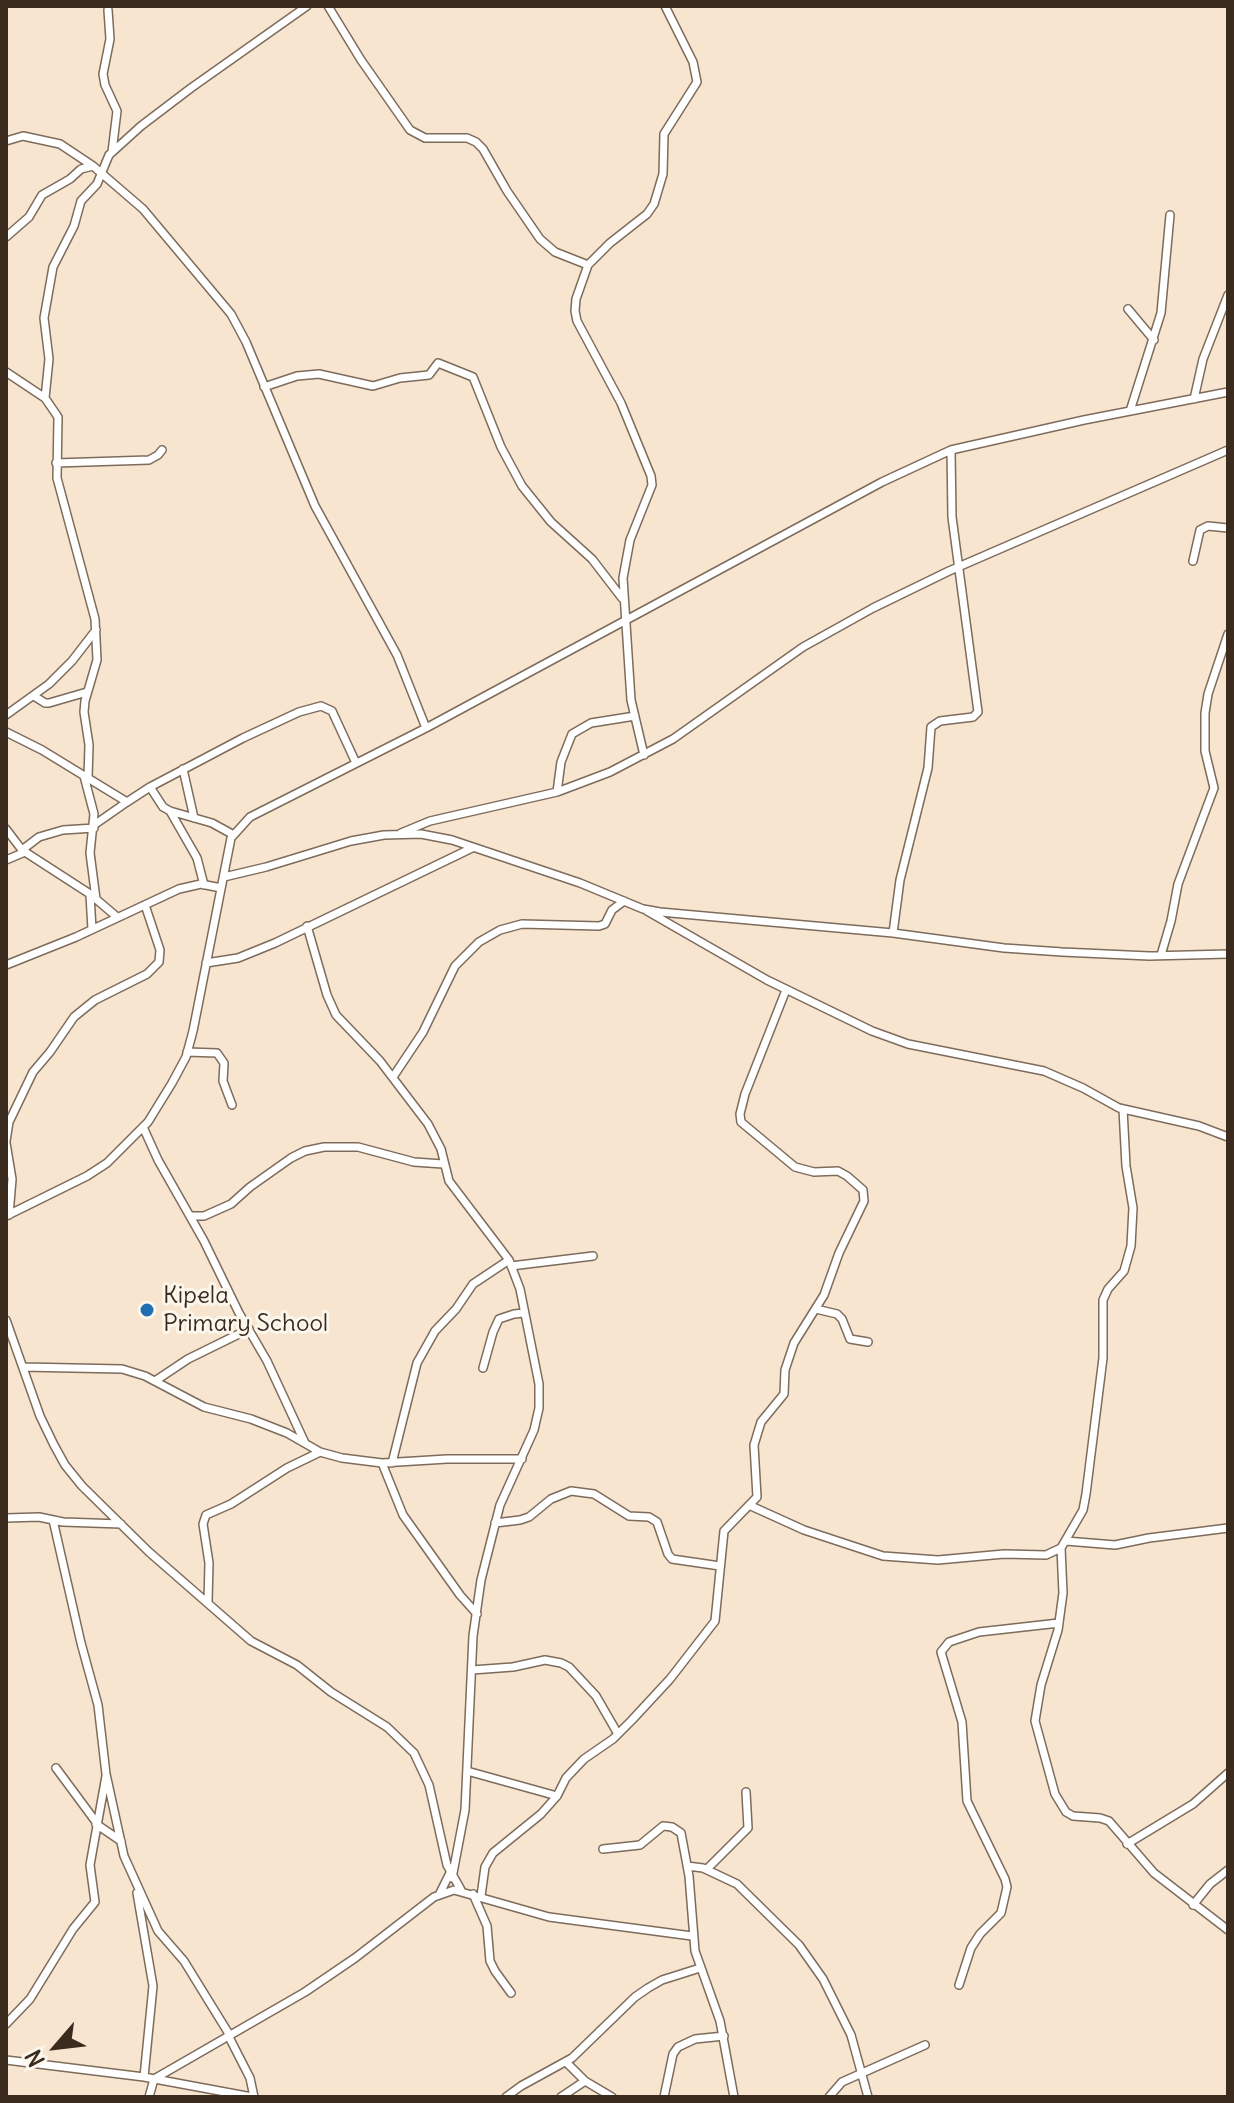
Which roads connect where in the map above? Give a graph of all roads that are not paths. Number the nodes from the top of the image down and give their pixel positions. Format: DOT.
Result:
graph roads {
  1 [pos="307,6"];
  2 [pos="328,6"];
  3 [pos="665,6"];
  4 [pos="108,10"];
  5 [pos="6,141"];
  6 [pos="112,152"];
  7 [pos="93,166"];
  8 [pos="101,172"];
  9 [pos="1170,215"];
  10 [pos="6,237"];
  11 [pos="588,265"];
  12 [pos="1228,295"];
  13 [pos="1128,309"];
  14 [pos="1154,340"];
  15 [pos="6,372"];
  16 [pos="264,387"];
  17 [pos="1228,392"];
  18 [pos="45,398"];
  19 [pos="1194,399"];
  20 [pos="1130,411"];
  21 [pos="162,450"];
  22 [pos="951,450"];
  23 [pos="1228,450"];
  24 [pos="56,463"];
  25 [pos="1228,528"];
  26 [pos="1193,561"];
  27 [pos="960,566"];
  28 [pos="624,599"];
  29 [pos="624,621"];
  30 [pos="96,630"];
  31 [pos="1228,634"];
  32 [pos="87,692"];
  33 [pos="34,696"];
  34 [pos="6,715"];
  35 [pos="635,716"];
  36 [pos="426,728"];
  37 [pos="6,732"];
  38 [pos="644,755"];
  39 [pos="356,763"];
  40 [pos="183,769"];
  41 [pos="86,777"];
  42 [pos="150,787"];
  43 [pos="557,792"];
  44 [pos="127,802"];
  45 [pos="170,811"];
  46 [pos="194,818"];
  47 [pos="94,827"];
  48 [pos="6,829"];
  49 [pos="232,834"];
  50 [pos="399,834"];
  51 [pos="472,848"];
  52 [pos="23,851"];
  53 [pos="6,860"];
  54 [pos="224,877"];
  55 [pos="204,885"];
  56 [pos="221,888"];
  57 [pos="93,897"];
  58 [pos="624,901"];
  59 [pos="145,905"];
  60 [pos="643,909"];
  61 [pos="117,917"];
  62 [pos="307,926"];
  63 [pos="92,929"];
  64 [pos="893,933"];
  65 [pos="1228,954"];
  66 [pos="1161,955"];
  67 [pos="206,963"];
  68 [pos="6,965"];
  69 [pos="786,990"];
  70 [pos="187,1052"];
  71 [pos="393,1077"];
  72 [pos="232,1105"];
  73 [pos="1123,1109"];
  74 [pos="143,1127"];
  75 [pos="1228,1137"];
  76 [pos="6,1142"];
  77 [pos="443,1164"];
  78 [pos="8,1216"];
  79 [pos="191,1216"];
  80 [pos="593,1256"];
  81 [pos="510,1263"];
  82 [pos="816,1309"];
  83 [pos="524,1313"];
  84 [pos="6,1320"];
  85 [pos="249,1329"];
  86 [pos="868,1342"];
  87 [pos="23,1367"];
  88 [pos="483,1368"];
  89 [pos="155,1381"];
  90 [pos="305,1443"];
  91 [pos="320,1452"];
  92 [pos="522,1459"];
  93 [pos="382,1463"];
  94 [pos="392,1463"];
  95 [pos="751,1506"];
  96 [pos="6,1518"];
  97 [pos="53,1520"];
  98 [pos="495,1523"];
  99 [pos="121,1524"];
  100 [pos="1228,1528"];
  101 [pos="1063,1545"];
  102 [pos="720,1566"];
  103 [pos="208,1602"];
  104 [pos="477,1614"];
  105 [pos="1059,1623"];
  106 [pos="472,1670"];
  107 [pos="618,1734"];
  108 [pos="56,1768"];
  109 [pos="467,1771"];
  110 [pos="1228,1773"];
  111 [pos="106,1774"];
  112 [pos="746,1792"];
  113 [pos="557,1796"];
  114 [pos="96,1823"];
  115 [pos="121,1841"];
  116 [pos="1127,1844"];
  117 [pos="603,1849"];
  118 [pos="687,1866"];
  119 [pos="707,1869"];
  120 [pos="1228,1870"];
  121 [pos="451,1876"];
  122 [pos="136,1883"];
  123 [pos="461,1890"];
  124 [pos="439,1895"];
  125 [pos="477,1895"];
  126 [pos="1193,1905"];
  127 [pos="1228,1930"];
  128 [pos="692,1936"];
  129 [pos="700,1968"];
  130 [pos="959,1985"];
  131 [pos="511,1993"];
  132 [pos="6,2024"];
  133 [pos="228,2034"];
  134 [pos="724,2036"];
  135 [pos="925,2045"];
  136 [pos="6,2060"];
  137 [pos="566,2062"];
  138 [pos="863,2072"];
  139 [pos="144,2077"];
  140 [pos="154,2079"];
  141 [pos="585,2081"];
  142 [pos="149,2097"];
  143 [pos="253,2097"];
  144 [pos="506,2097"];
  145 [pos="561,2097"];
  146 [pos="612,2097"];
  147 [pos="664,2097"];
  148 [pos="734,2097"];
  149 [pos="829,2097"];
  150 [pos="868,2097"];
  1 -- 6 [label="street"];
  2 -- 11 [label="street"];
  3 -- 11 [label="street"];
  4 -- 6 [label="street"];
  5 -- 7 [label="street"];
  6 -- 8 [label="street"];
  7 -- 8 [label="street"];
  7 -- 10 [label="street"];
  8 -- 16 [label="street"];
  8 -- 18 [label="street"];
  9 -- 14 [label="street"];
  11 -- 28 [label="street"];
  12 -- 19 [label="street"];
  13 -- 14 [label="street"];
  14 -- 20 [label="street"];
  15 -- 18 [label="street"];
  16 -- 28 [label="street"];
  16 -- 36 [label="street"];
  17 -- 19 [label="street"];
  18 -- 24 [label="street"];
  19 -- 20 [label="street"];
  20 -- 22 [label="street"];
  21 -- 24 [label="street"];
  22 -- 27 [label="street"];
  22 -- 29 [label="street"];
  23 -- 27 [label="street"];
  24 -- 30 [label="street"];
  25 -- 26 [label="street"];
  27 -- 38 [label="street"];
  27 -- 64 [label="street"];
  28 -- 29 [label="street"];
  29 -- 35 [label="street"];
  29 -- 36 [label="street"];
  30 -- 32 [label="street"];
  30 -- 33 [label="street"];
  31 -- 66 [label="street"];
  32 -- 33 [label="street"];
  32 -- 41 [label="street"];
  33 -- 34 [label="street"];
  35 -- 38 [label="street"];
  35 -- 43 [label="street"];
  36 -- 39 [label="street"];
  37 -- 41 [label="street"];
  38 -- 43 [label="street"];
  39 -- 40 [label="street"];
  39 -- 49 [label="street"];
  40 -- 42 [label="street"];
  40 -- 46 [label="street"];
  41 -- 44 [label="street"];
  41 -- 47 [label="street"];
  42 -- 44 [label="street"];
  42 -- 45 [label="street"];
  43 -- 50 [label="street"];
  44 -- 47 [label="street"];
  45 -- 46 [label="street"];
  45 -- 55 [label="street"];
  46 -- 49 [label="street"];
  47 -- 52 [label="street"];
  47 -- 57 [label="street"];
  48 -- 52 [label="street"];
  49 -- 54 [label="street"];
  50 -- 51 [label="street"];
  50 -- 54 [label="street"];
  51 -- 58 [label="street"];
  51 -- 62 [label="street"];
  52 -- 53 [label="street"];
  52 -- 57 [label="street"];
  54 -- 56 [label="street"];
  55 -- 56 [label="street"];
  55 -- 59 [label="street"];
  56 -- 67 [label="street"];
  57 -- 61 [label="street"];
  57 -- 63 [label="street"];
  58 -- 60 [label="street"];
  58 -- 71 [label="street"];
  59 -- 61 [label="street"];
  59 -- 76 [label="street"];
  60 -- 64 [label="street"];
  60 -- 69 [label="street"];
  61 -- 63 [label="street"];
  62 -- 67 [label="street"];
  62 -- 71 [label="street"];
  63 -- 68 [label="street"];
  64 -- 66 [label="street"];
  65 -- 66 [label="street"];
  67 -- 70 [label="street"];
  69 -- 73 [label="street"];
  69 -- 82 [label="street"];
  70 -- 72 [label="street"];
  70 -- 74 [label="street"];
  71 -- 77 [label="street"];
  73 -- 75 [label="street"];
  73 -- 101 [label="street"];
  74 -- 78 [label="street"];
  74 -- 79 [label="street"];
  76 -- 78 [label="street"];
  77 -- 79 [label="street"];
  77 -- 81 [label="street"];
  79 -- 85 [label="street"];
  80 -- 81 [label="street"];
  81 -- 83 [label="street"];
  81 -- 94 [label="street"];
  82 -- 86 [label="street"];
  82 -- 95 [label="street"];
  83 -- 88 [label="street"];
  83 -- 92 [label="street"];
  84 -- 87 [label="street"];
  85 -- 89 [label="street"];
  85 -- 90 [label="street"];
  87 -- 89 [label="street"];
  87 -- 99 [label="street"];
  89 -- 90 [label="street"];
  90 -- 91 [label="street"];
  91 -- 93 [label="street"];
  91 -- 103 [label="street"];
  92 -- 94 [label="street"];
  92 -- 98 [label="street"];
  93 -- 94 [label="street"];
  93 -- 104 [label="street"];
  95 -- 101 [label="street"];
  95 -- 102 [label="street"];
  96 -- 97 [label="street"];
  97 -- 99 [label="street"];
  97 -- 111 [label="street"];
  98 -- 102 [label="street"];
  98 -- 104 [label="street"];
  99 -- 103 [label="street"];
  100 -- 101 [label="street"];
  101 -- 105 [label="street"];
  102 -- 107 [label="street"];
  103 -- 121 [label="street"];
  104 -- 106 [label="street"];
  105 -- 116 [label="street"];
  105 -- 130 [label="street"];
  106 -- 107 [label="street"];
  106 -- 109 [label="street"];
  107 -- 113 [label="street"];
  108 -- 114 [label="street"];
  109 -- 113 [label="street"];
  109 -- 121 [label="street"];
  110 -- 116 [label="street"];
  111 -- 114 [label="street"];
  111 -- 115 [label="street"];
  112 -- 119 [label="street"];
  113 -- 125 [label="street"];
  114 -- 115 [label="street"];
  114 -- 132 [label="street"];
  115 -- 122 [label="street"];
  116 -- 126 [label="street"];
  117 -- 118 [label="street"];
  118 -- 119 [label="street"];
  118 -- 128 [label="street"];
  119 -- 138 [label="street"];
  120 -- 126 [label="street"];
  121 -- 123 [label="street"];
  121 -- 124 [label="street"];
  122 -- 133 [label="street"];
  122 -- 139 [label="street"];
  123 -- 124 [label="street"];
  123 -- 125 [label="street"];
  124 -- 133 [label="street"];
  125 -- 128 [label="street"];
  125 -- 131 [label="street"];
  126 -- 127 [label="street"];
  128 -- 129 [label="street"];
  129 -- 134 [label="street"];
  129 -- 137 [label="street"];
  133 -- 140 [label="street"];
  133 -- 143 [label="street"];
  134 -- 147 [label="street"];
  134 -- 148 [label="street"];
  135 -- 138 [label="street"];
  136 -- 139 [label="street"];
  137 -- 141 [label="street"];
  137 -- 144 [label="street"];
  138 -- 149 [label="street"];
  138 -- 150 [label="street"];
  139 -- 140 [label="street"];
  140 -- 142 [label="street"];
  140 -- 143 [label="street"];
  141 -- 145 [label="street"];
  141 -- 146 [label="street"];
}
